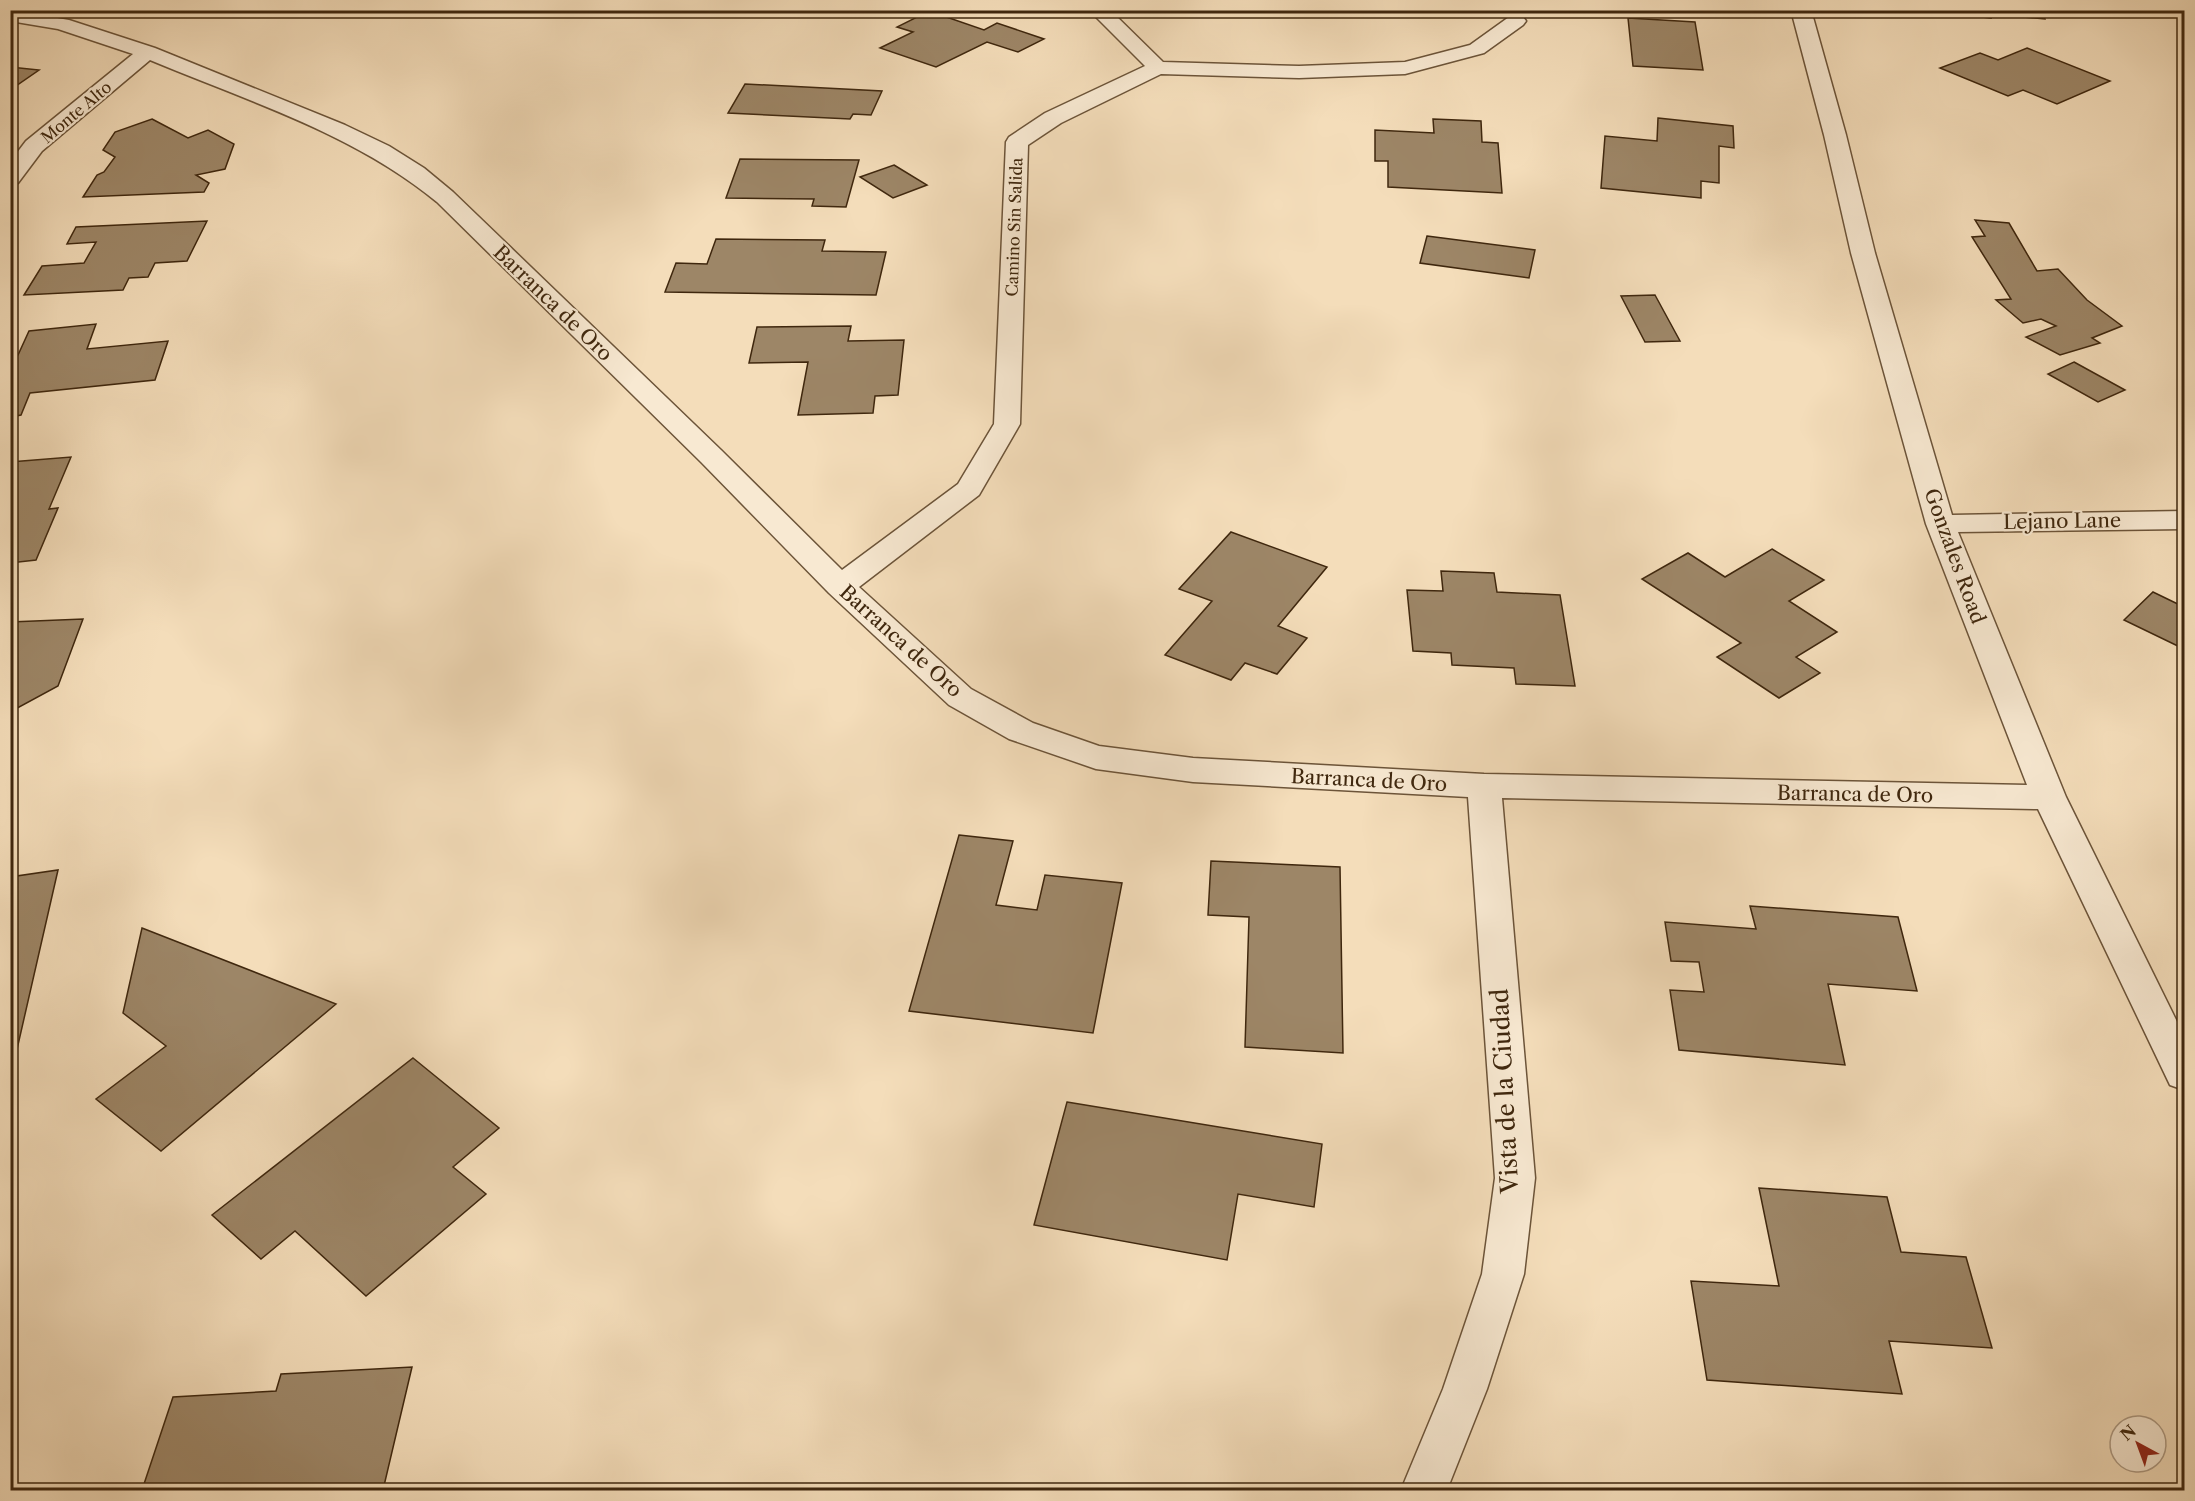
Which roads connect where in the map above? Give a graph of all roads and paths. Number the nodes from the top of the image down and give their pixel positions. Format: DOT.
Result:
graph roads {
  1 [pos="1098,10"];
  2 [pos="1801,10"];
  3 [pos="10,15"];
  4 [pos="1516,21"];
  5 [pos="148,52"];
  6 [pos="1158,68"];
  7 [pos="10,178"];
  8 [pos="2184,520"];
  9 [pos="1940,524"];
  10 [pos="840,586"];
  11 [pos="1484,786"];
  12 [pos="2049,797"];
  13 [pos="2184,1074"];
  14 [pos="1424,1491"];
  1 -- 6 [label="street"];
  2 -- 9 [label="street, Gonzales Road"];
  3 -- 5 [label="street, Barranca de Oro"];
  4 -- 6 [label="street, Camino Sin Salida"];
  5 -- 7 [label="street, Monte Alto"];
  5 -- 10 [label="street, Barranca de Oro"];
  6 -- 10 [label="street, Camino Sin Salida"];
  8 -- 9 [label="street, Lejano Lane"];
  9 -- 12 [label="street, Gonzales Road"];
  10 -- 11 [label="street, Barranca de Oro"];
  11 -- 12 [label="street, Barranca de Oro"];
  11 -- 14 [label="street, Vista de la Ciudad"];
  12 -- 13 [label="street, Gonzales Road"];
}
